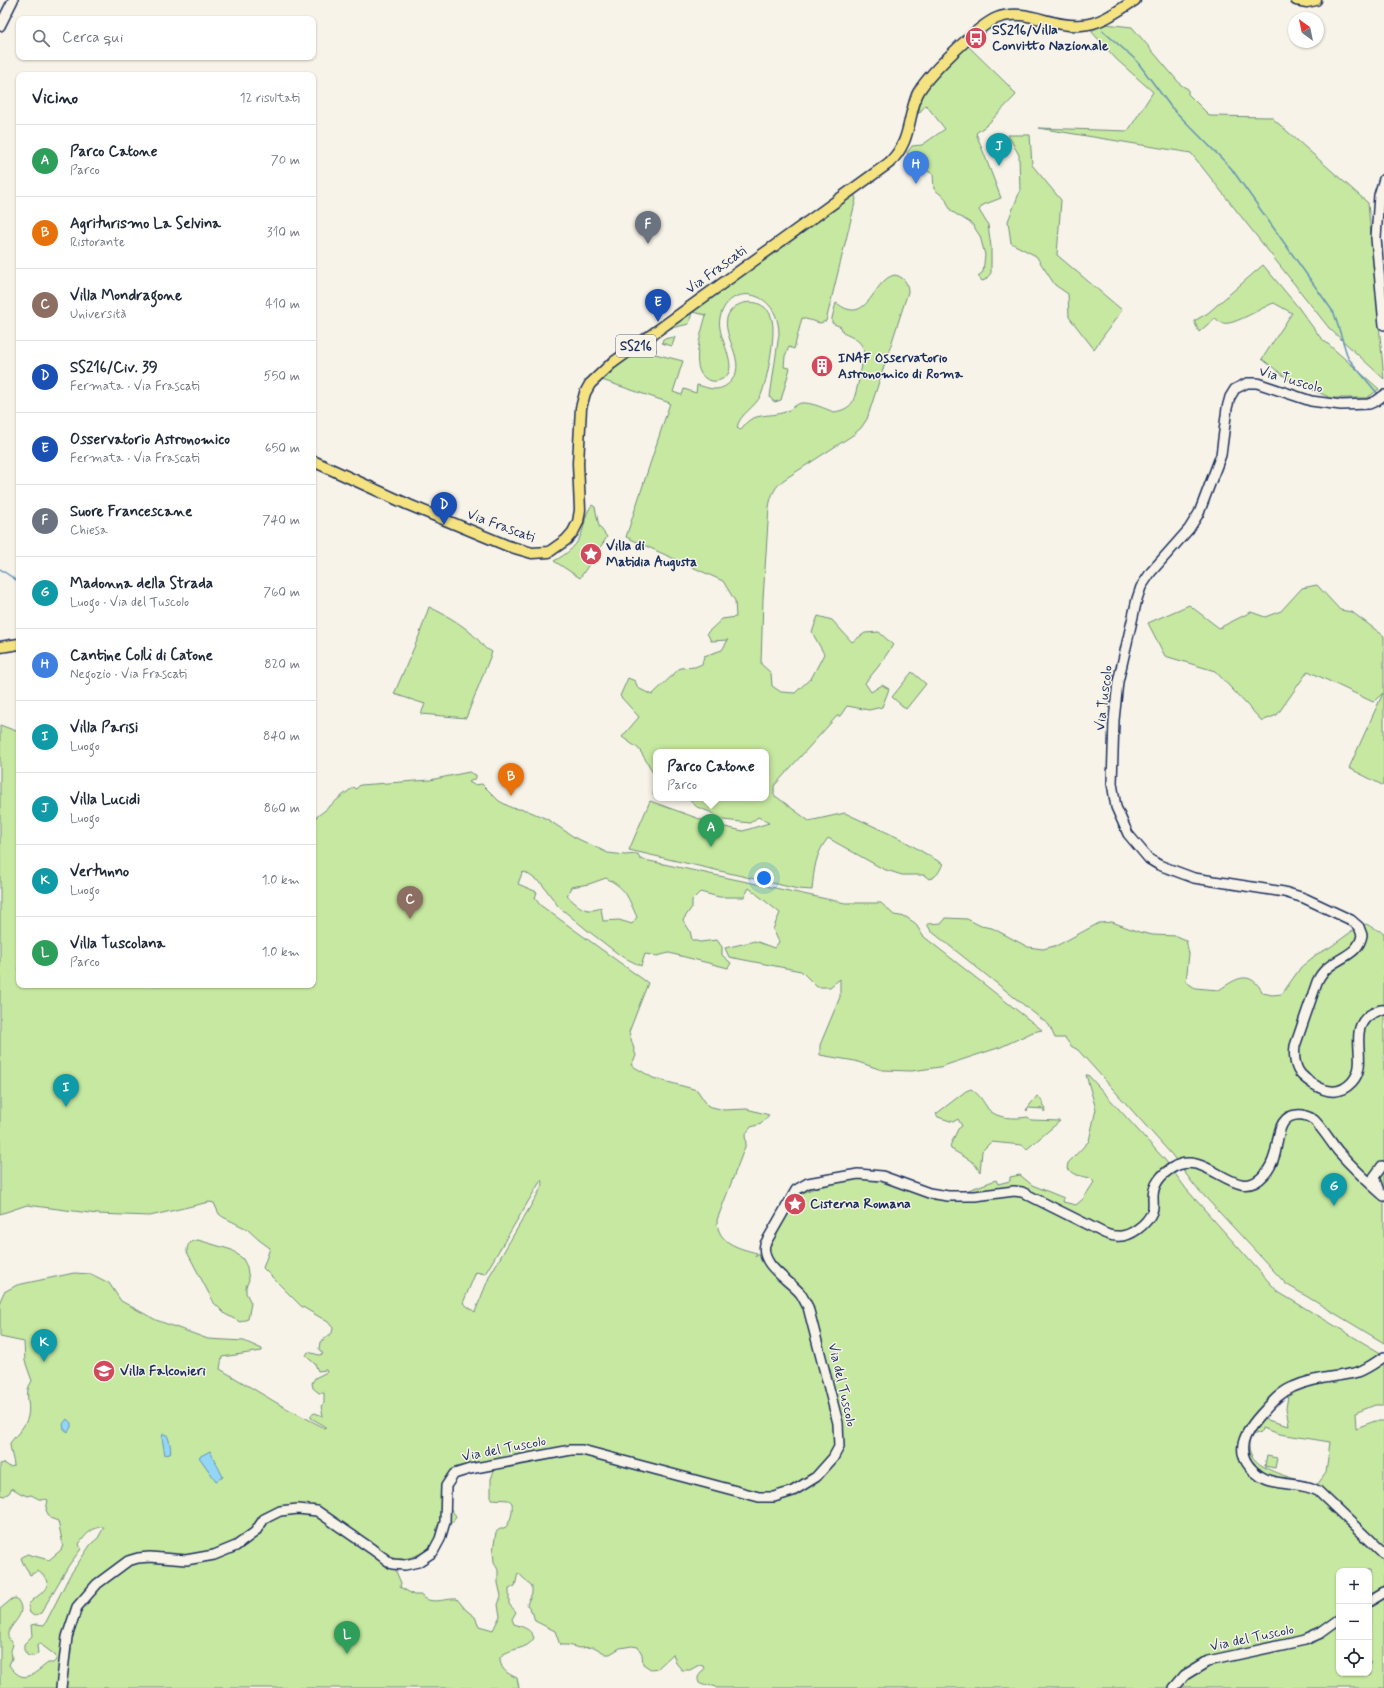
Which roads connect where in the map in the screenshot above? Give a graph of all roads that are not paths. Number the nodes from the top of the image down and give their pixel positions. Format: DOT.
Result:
graph roads {
  1 [pos="12,0"];
  2 [pos="1135,0"];
  3 [pos="1296,0"];
  4 [pos="1316,0"];
  5 [pos="0,26"];
  6 [pos="1384,179"];
  7 [pos="1384,324"];
  8 [pos="1384,395"];
  9 [pos="316,462"];
  10 [pos="16,644"];
  11 [pos="0,647"];
  12 [pos="1384,1010"];
  13 [pos="1383,1164"];
  14 [pos="1360,1174"];
  15 [pos="1370,1184"];
  16 [pos="1382,1194"];
  17 [pos="1384,1357"];
  18 [pos="1384,1554"];
  19 [pos="1384,1592"];
  20 [pos="1372,1599"];
  21 [pos="1336,1622"];
  22 [pos="61,1688"];
  23 [pos="1174,1688"];
  1 -- 5 [label="street"];
  2 -- 9 [label="main road, Via Frascati / SS216"];
  3 -- 4 [label="main road"];
  6 -- 7 [label="street"];
  8 -- 12 [label="street, Via Tuscolo"];
  10 -- 11 [label="main road"];
  13 -- 14 [label="street"];
  13 -- 15 [label="street"];
  13 -- 16 [label="street"];
  14 -- 15 [label="street, Via del Tuscolo"];
  14 -- 22 [label="street, Via del Tuscolo"];
  15 -- 16 [label="street, Via del Tuscolo"];
  17 -- 18 [label="street"];
  19 -- 20 [label="street"];
  21 -- 23 [label="street, Via del Tuscolo"];
}
